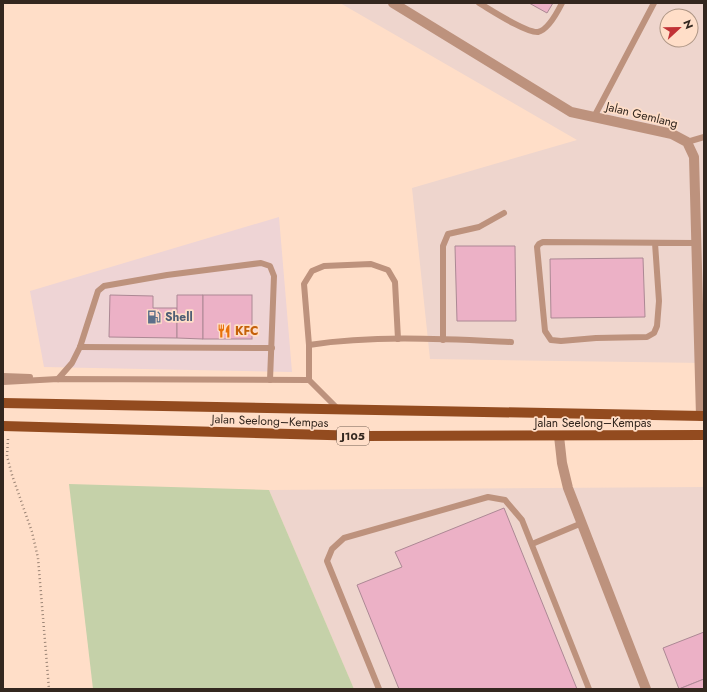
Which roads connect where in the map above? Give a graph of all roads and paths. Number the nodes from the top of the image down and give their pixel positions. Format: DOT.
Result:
graph roads {
  1 [pos="393,3"];
  2 [pos="479,3"];
  3 [pos="562,3"];
  4 [pos="654,3"];
  5 [pos="594,117"];
  6 [pos="704,137"];
  7 [pos="687,142"];
  8 [pos="504,213"];
  9 [pos="655,243"];
  10 [pos="696,243"];
  11 [pos="701,320"];
  12 [pos="398,339"];
  13 [pos="443,340"];
  14 [pos="511,342"];
  15 [pos="309,345"];
  16 [pos="80,346"];
  17 [pos="272,348"];
  18 [pos="3,376"];
  19 [pos="58,379"];
  20 [pos="270,380"];
  21 [pos="309,380"];
  22 [pos="3,382"];
  23 [pos="3,403"];
  24 [pos="337,408"];
  25 [pos="702,416"];
  26 [pos="6,426"];
  27 [pos="559,436"];
  28 [pos="703,438"];
  29 [pos="582,523"];
  30 [pos="532,544"];
  31 [pos="49,689"];
  32 [pos="380,689"];
  33 [pos="589,689"];
  34 [pos="646,689"];
  1 -- 5 [label="street, Jalan Gemlang"];
  2 -- 3 [label="lane"];
  4 -- 5 [label="lane"];
  5 -- 7 [label="street, Jalan Gemlang"];
  6 -- 7 [label="lane"];
  7 -- 10 [label="street, Jalan Gemlang"];
  8 -- 13 [label="lane"];
  9 -- 9 [label="lane"];
  9 -- 10 [label="lane"];
  10 -- 11 [label="street, Jalan Gemlang"];
  11 -- 25 [label="street, Jalan Gemlang"];
  12 -- 13 [label="lane"];
  12 -- 15 [label="lane"];
  12 -- 15 [label="lane"];
  13 -- 14 [label="lane"];
  15 -- 21 [label="lane"];
  16 -- 17 [label="lane"];
  16 -- 17 [label="lane"];
  16 -- 19 [label="lane"];
  17 -- 20 [label="lane"];
  18 -- 19 [label="lane"];
  19 -- 20 [label="lane"];
  19 -- 22 [label="lane"];
  20 -- 21 [label="lane"];
  21 -- 24 [label="lane"];
  23 -- 24 [label="main road, Jalan Seelong–Kempas / J105"];
  24 -- 25 [label="main road, Jalan Seelong–Kempas / J105"];
  26 -- 27 [label="main road, Jalan Seelong–Kempas / J105"];
  26 -- 31 [label="path"];
  27 -- 28 [label="main road, Jalan Seelong–Kempas / J105"];
  27 -- 29 [label="street"];
  29 -- 30 [label="lane"];
  29 -- 34 [label="street"];
  30 -- 32 [label="lane"];
  30 -- 33 [label="lane"];
}
